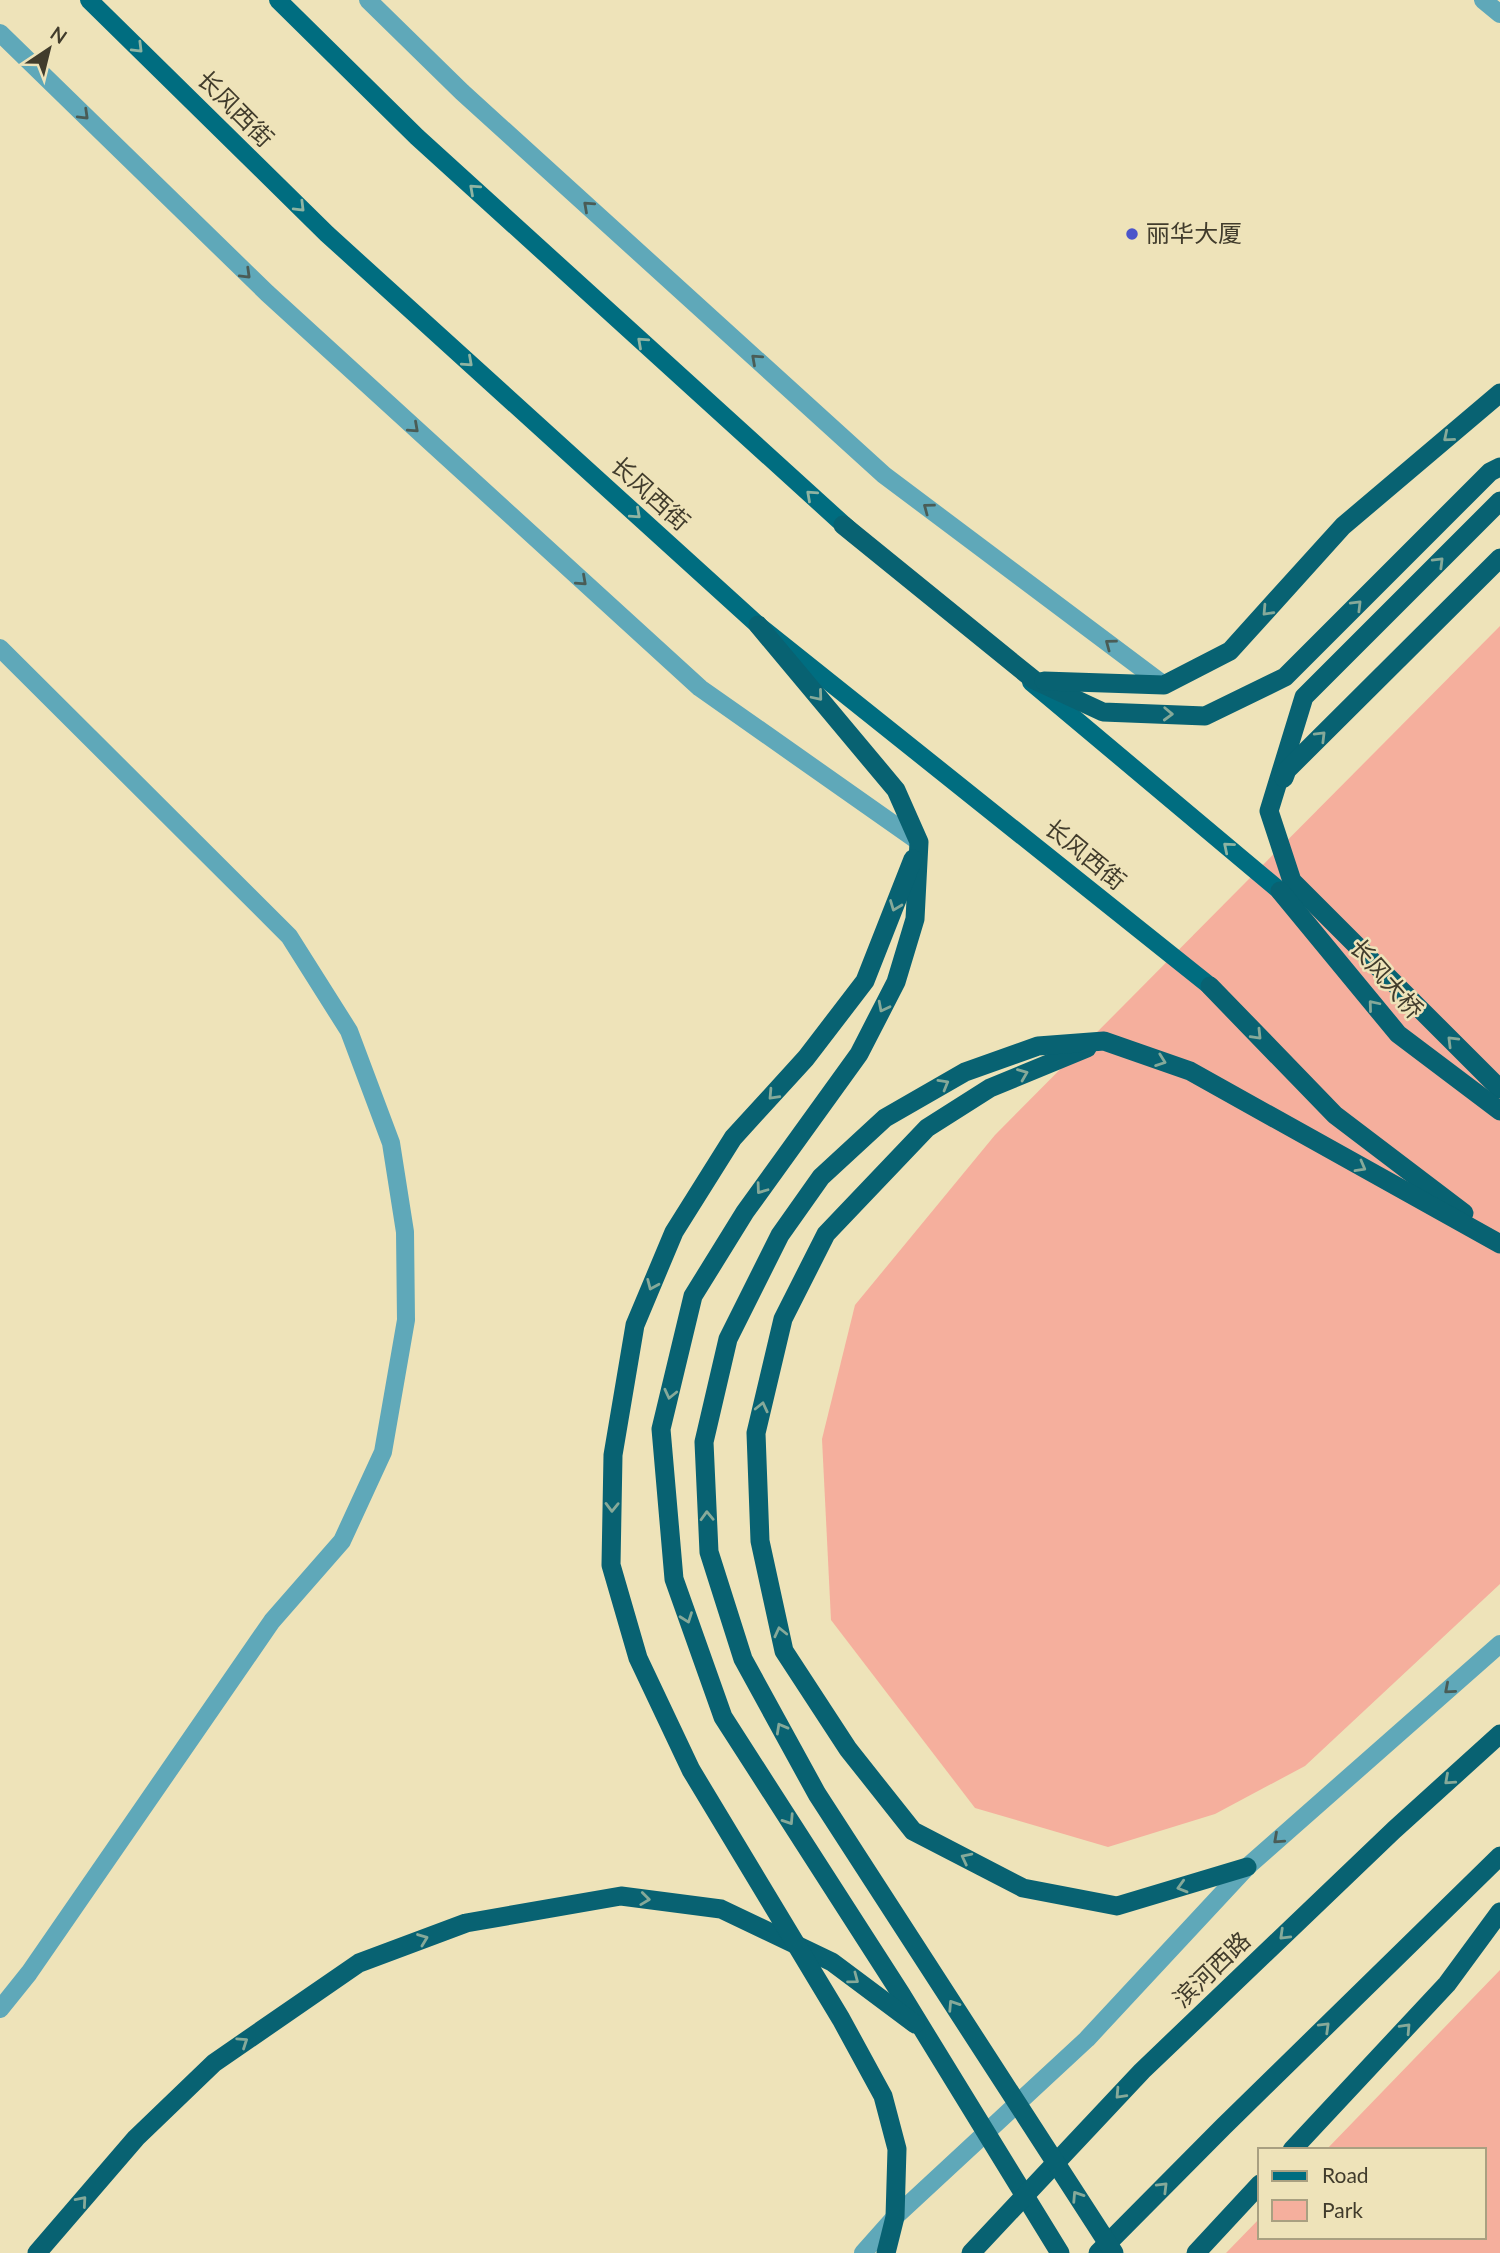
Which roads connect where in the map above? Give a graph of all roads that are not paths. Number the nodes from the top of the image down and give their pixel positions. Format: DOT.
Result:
graph roads {
  1 [pos="89,0"];
  2 [pos="278,0"];
  3 [pos="368,0"];
  4 [pos="1483,0"];
  5 [pos="1500,13"];
  6 [pos="0,33"];
  7 [pos="1500,393"];
  8 [pos="1495,469"];
  9 [pos="1500,501"];
  10 [pos="843,525"];
  11 [pos="1500,558"];
  12 [pos="758,625"];
  13 [pos="0,648"];
  14 [pos="1034,680"];
  15 [pos="1164,685"];
  16 [pos="1269,810"];
  17 [pos="919,842"];
  18 [pos="1280,891"];
  19 [pos="1210,986"];
  20 [pos="1104,1041"];
  21 [pos="1500,1089"];
  22 [pos="1500,1111"];
  23 [pos="1500,1242"];
  24 [pos="1500,1644"];
  25 [pos="1500,1734"];
  26 [pos="1500,1856"];
  27 [pos="1247,1867"];
  28 [pos="1500,1912"];
  29 [pos="0,2009"];
  30 [pos="922,2029"];
  31 [pos="1294,2148"];
  32 [pos="1258,2186"];
  33 [pos="895,2217"];
  34 [pos="37,2253"];
  35 [pos="863,2253"];
  36 [pos="886,2253"];
  37 [pos="971,2253"];
  38 [pos="1060,2253"];
  39 [pos="1098,2253"];
  40 [pos="1114,2253"];
  41 [pos="1196,2253"];
  1 -- 12 [label="main road, 长风西街, one-way"];
  10 -- 2 [label="main road, one-way"];
  15 -- 3 [label="street, one-way"];
  4 -- 5 [label="street"];
  6 -- 17 [label="street, one-way"];
  7 -- 15 [label="highway, one-way"];
  14 -- 8 [label="highway, one-way"];
  16 -- 9 [label="highway, one-way"];
  10 -- 14 [label="highway"];
  18 -- 10 [label="main road, one-way"];
  16 -- 11 [label="highway, one-way"];
  12 -- 17 [label="highway, one-way"];
  12 -- 19 [label="main road, 长风西街"];
  13 -- 29 [label="street"];
  14 -- 15 [label="highway"];
  21 -- 16 [label="highway, one-way"];
  17 -- 30 [label="highway, one-way"];
  17 -- 33 [label="highway, one-way"];
  22 -- 18 [label="highway, 长风大桥, one-way"];
  19 -- 23 [label="highway, one-way"];
  20 -- 23 [label="highway, one-way"];
  27 -- 20 [label="highway, one-way"];
  40 -- 20 [label="highway, one-way"];
  24 -- 27 [label="street, one-way"];
  25 -- 37 [label="highway, 滨河西路, one-way"];
  39 -- 26 [label="highway, one-way"];
  27 -- 33 [label="street"];
  31 -- 28 [label="highway, one-way"];
  34 -- 30 [label="highway, one-way"];
  30 -- 38 [label="highway"];
  32 -- 41 [label="highway"];
  33 -- 35 [label="street"];
  33 -- 36 [label="highway"];
}
